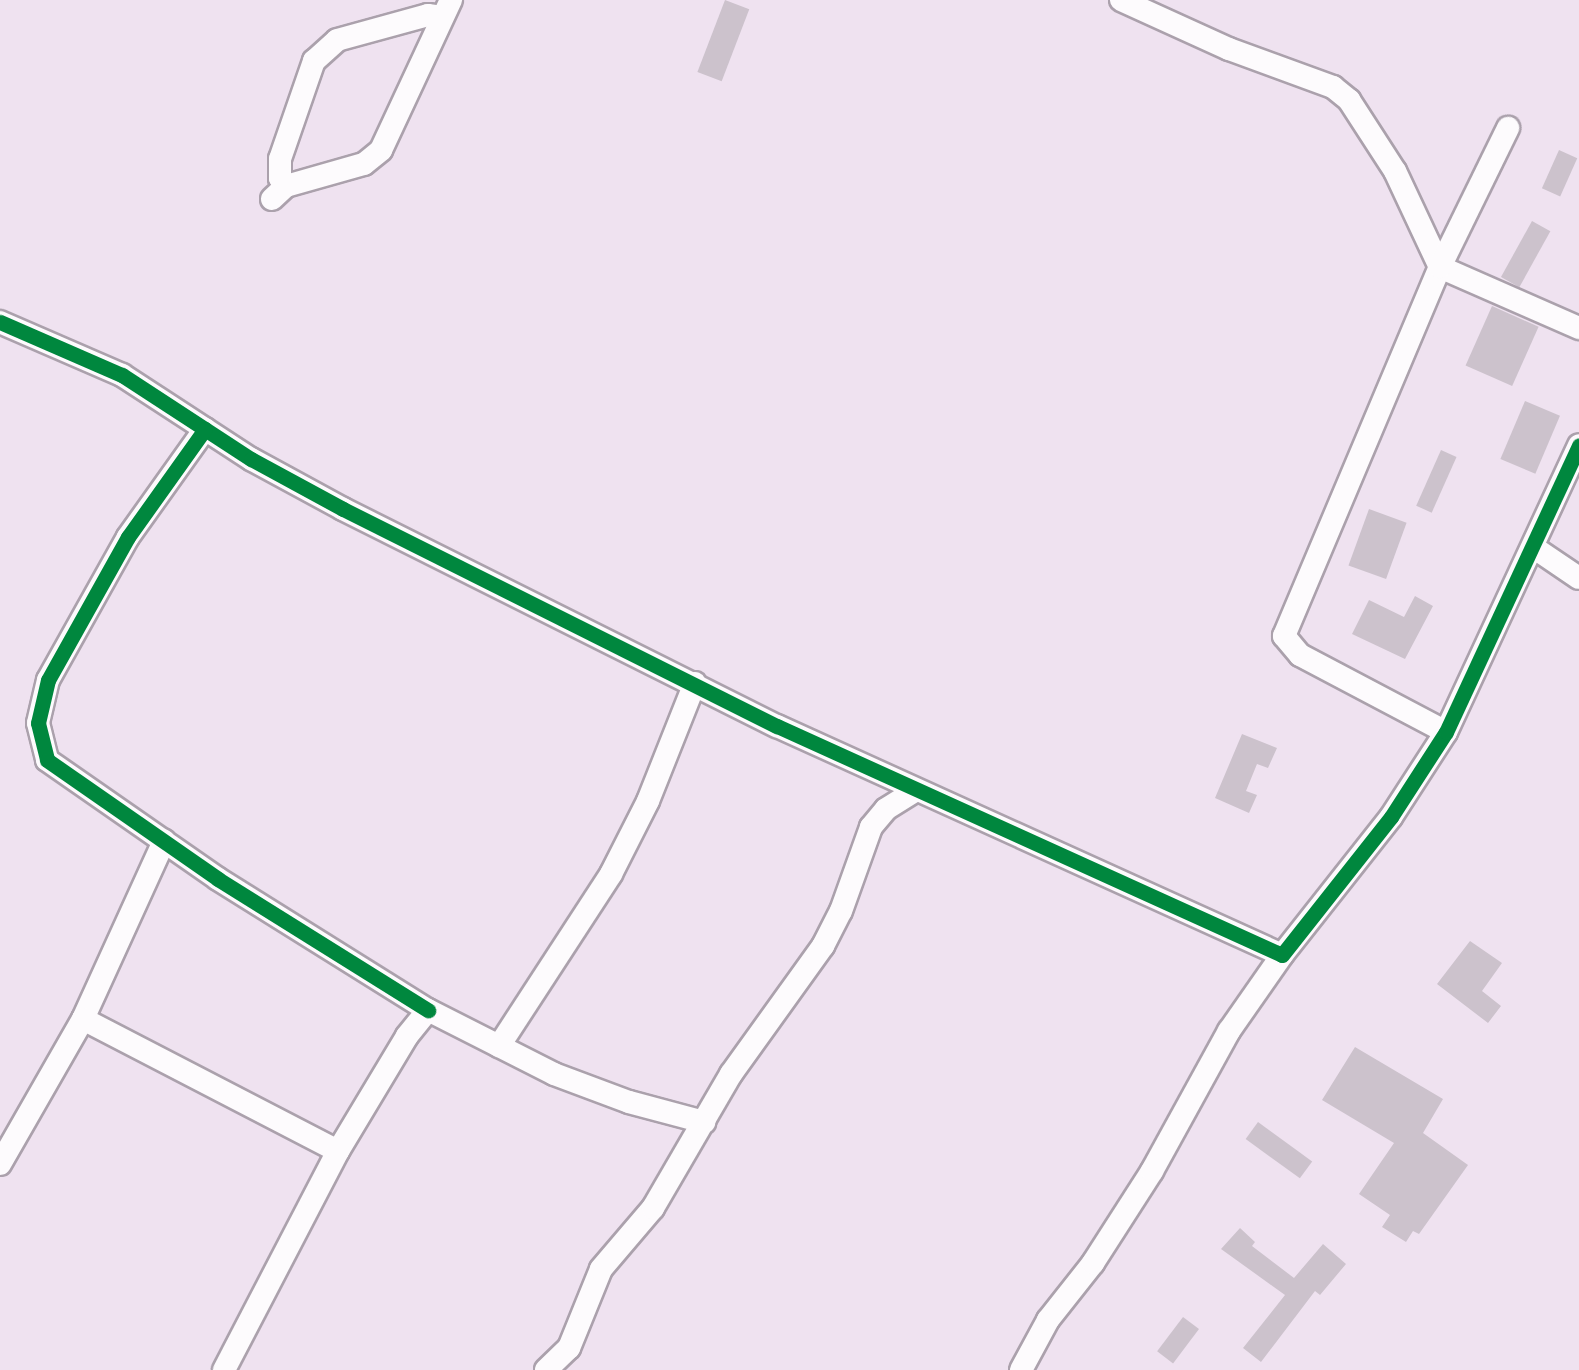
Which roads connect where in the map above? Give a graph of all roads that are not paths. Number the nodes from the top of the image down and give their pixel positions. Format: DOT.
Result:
graph roads {
  1 [pos="1121,0"];
  2 [pos="447,8"];
  3 [pos="1508,128"];
  4 [pos="1440,267"];
  5 [pos="0,322"];
  6 [pos="1579,328"];
  7 [pos="206,429"];
  8 [pos="1579,445"];
  9 [pos="1533,547"];
  10 [pos="1579,578"];
  11 [pos="695,683"];
  12 [pos="1446,732"];
  13 [pos="915,792"];
  14 [pos="164,841"];
  15 [pos="1282,955"];
  16 [pos="428,1010"];
  17 [pos="83,1019"];
  18 [pos="499,1046"];
  19 [pos="704,1122"];
  20 [pos="338,1151"];
  21 [pos="0,1164"];
  22 [pos="224,1370"];
  23 [pos="546,1370"];
  24 [pos="1020,1370"];
  1 -- 4 [label="street"];
  2 -- 2 [label="street"];
  3 -- 4 [label="street"];
  4 -- 6 [label="street"];
  4 -- 12 [label="street"];
  5 -- 7 [label="street"];
  7 -- 11 [label="street"];
  7 -- 14 [label="street"];
  8 -- 9 [label="street"];
  9 -- 10 [label="street"];
  9 -- 12 [label="street"];
  11 -- 13 [label="street"];
  11 -- 18 [label="street"];
  12 -- 15 [label="street"];
  13 -- 15 [label="street"];
  13 -- 19 [label="street"];
  14 -- 16 [label="street"];
  14 -- 17 [label="street"];
  15 -- 24 [label="street"];
  16 -- 18 [label="street"];
  16 -- 20 [label="street"];
  17 -- 20 [label="street"];
  17 -- 21 [label="street"];
  18 -- 19 [label="street"];
  19 -- 23 [label="street"];
  20 -- 22 [label="street"];
}
